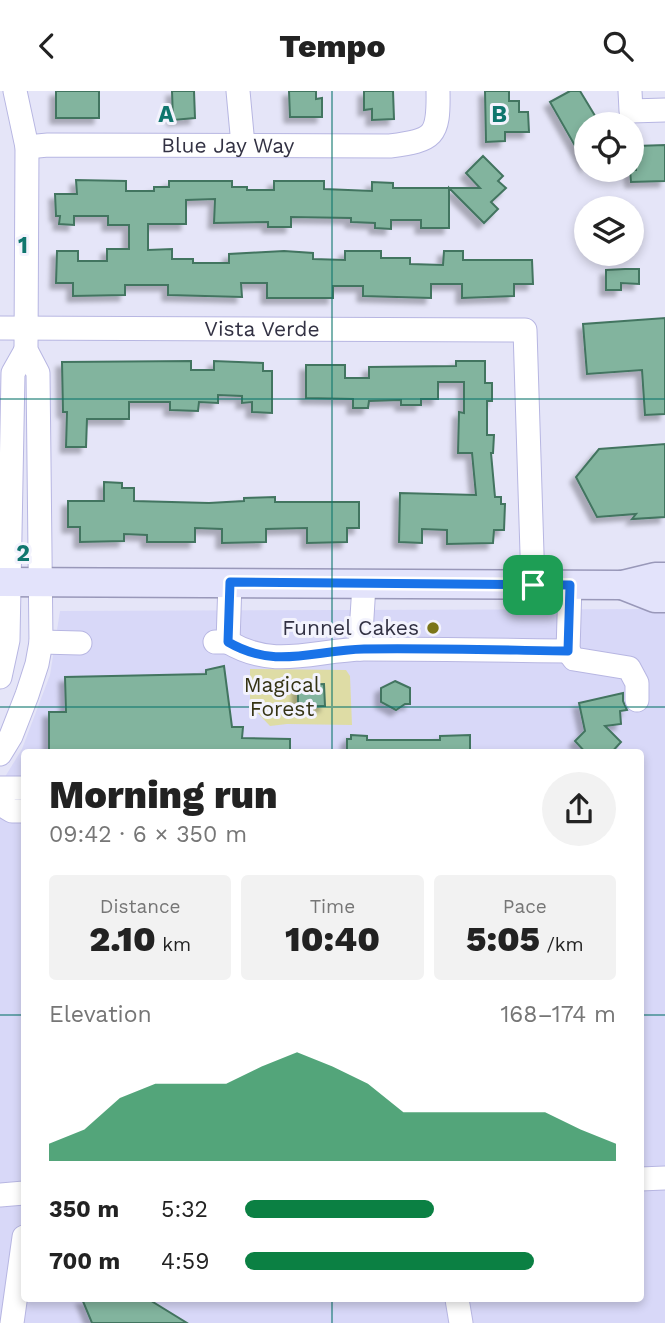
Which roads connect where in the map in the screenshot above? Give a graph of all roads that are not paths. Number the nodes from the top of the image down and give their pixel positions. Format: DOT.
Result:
graph roads {
  1 [pos="15,91"];
  2 [pos="238,91"];
  3 [pos="438,91"];
  4 [pos="631,101"];
  5 [pos="665,110"];
  6 [pos="243,145"];
  7 [pos="27,147"];
  8 [pos="0,328"];
  9 [pos="26,339"];
  10 [pos="665,577"];
  11 [pos="40,581"];
  12 [pos="5,582"];
  13 [pos="230,582"];
  14 [pos="364,585"];
  15 [pos="533,585"];
  16 [pos="570,585"];
  17 [pos="622,585"];
  18 [pos="665,598"];
  19 [pos="41,642"];
  20 [pos="80,643"];
  21 [pos="360,649"];
  22 [pos="568,651"];
  23 [pos="0,677"];
  24 [pos="637,700"];
  25 [pos="0,754"];
  26 [pos="0,788"];
  27 [pos="21,788"];
  28 [pos="0,804"];
  29 [pos="21,811"];
  30 [pos="665,1178"];
  31 [pos="644,1179"];
  32 [pos="21,1193"];
  33 [pos="0,1195"];
  34 [pos="21,1258"];
  35 [pos="458,1302"];
  36 [pos="12,1323"];
  37 [pos="461,1323"];
  1 -- 7 [label="street"];
  2 -- 6 [label="street"];
  3 -- 6 [label="street, Blue Jay Way"];
  4 -- 5 [label="street"];
  6 -- 7 [label="street, Blue Jay Way"];
  7 -- 9 [label="street"];
  8 -- 9 [label="street, Vista Verde"];
  9 -- 11 [label="street"];
  9 -- 12 [label="street"];
  9 -- 15 [label="street, Vista Verde"];
  10 -- 17 [label="main road"];
  11 -- 12 [label="main road"];
  11 -- 13 [label="main road"];
  11 -- 19 [label="street"];
  12 -- 23 [label="street"];
  13 -- 14 [label="main road"];
  13 -- 21 [label="street"];
  14 -- 15 [label="main road"];
  14 -- 21 [label="street"];
  15 -- 16 [label="main road"];
  16 -- 17 [label="main road"];
  16 -- 22 [label="street"];
  17 -- 18 [label="main road"];
  19 -- 20 [label="street"];
  19 -- 25 [label="street"];
  21 -- 22 [label="street"];
  22 -- 24 [label="street"];
  26 -- 27 [label="street"];
  28 -- 29 [label="street"];
  30 -- 31 [label="street"];
  32 -- 33 [label="street"];
  34 -- 36 [label="street"];
  35 -- 37 [label="street"];
}
